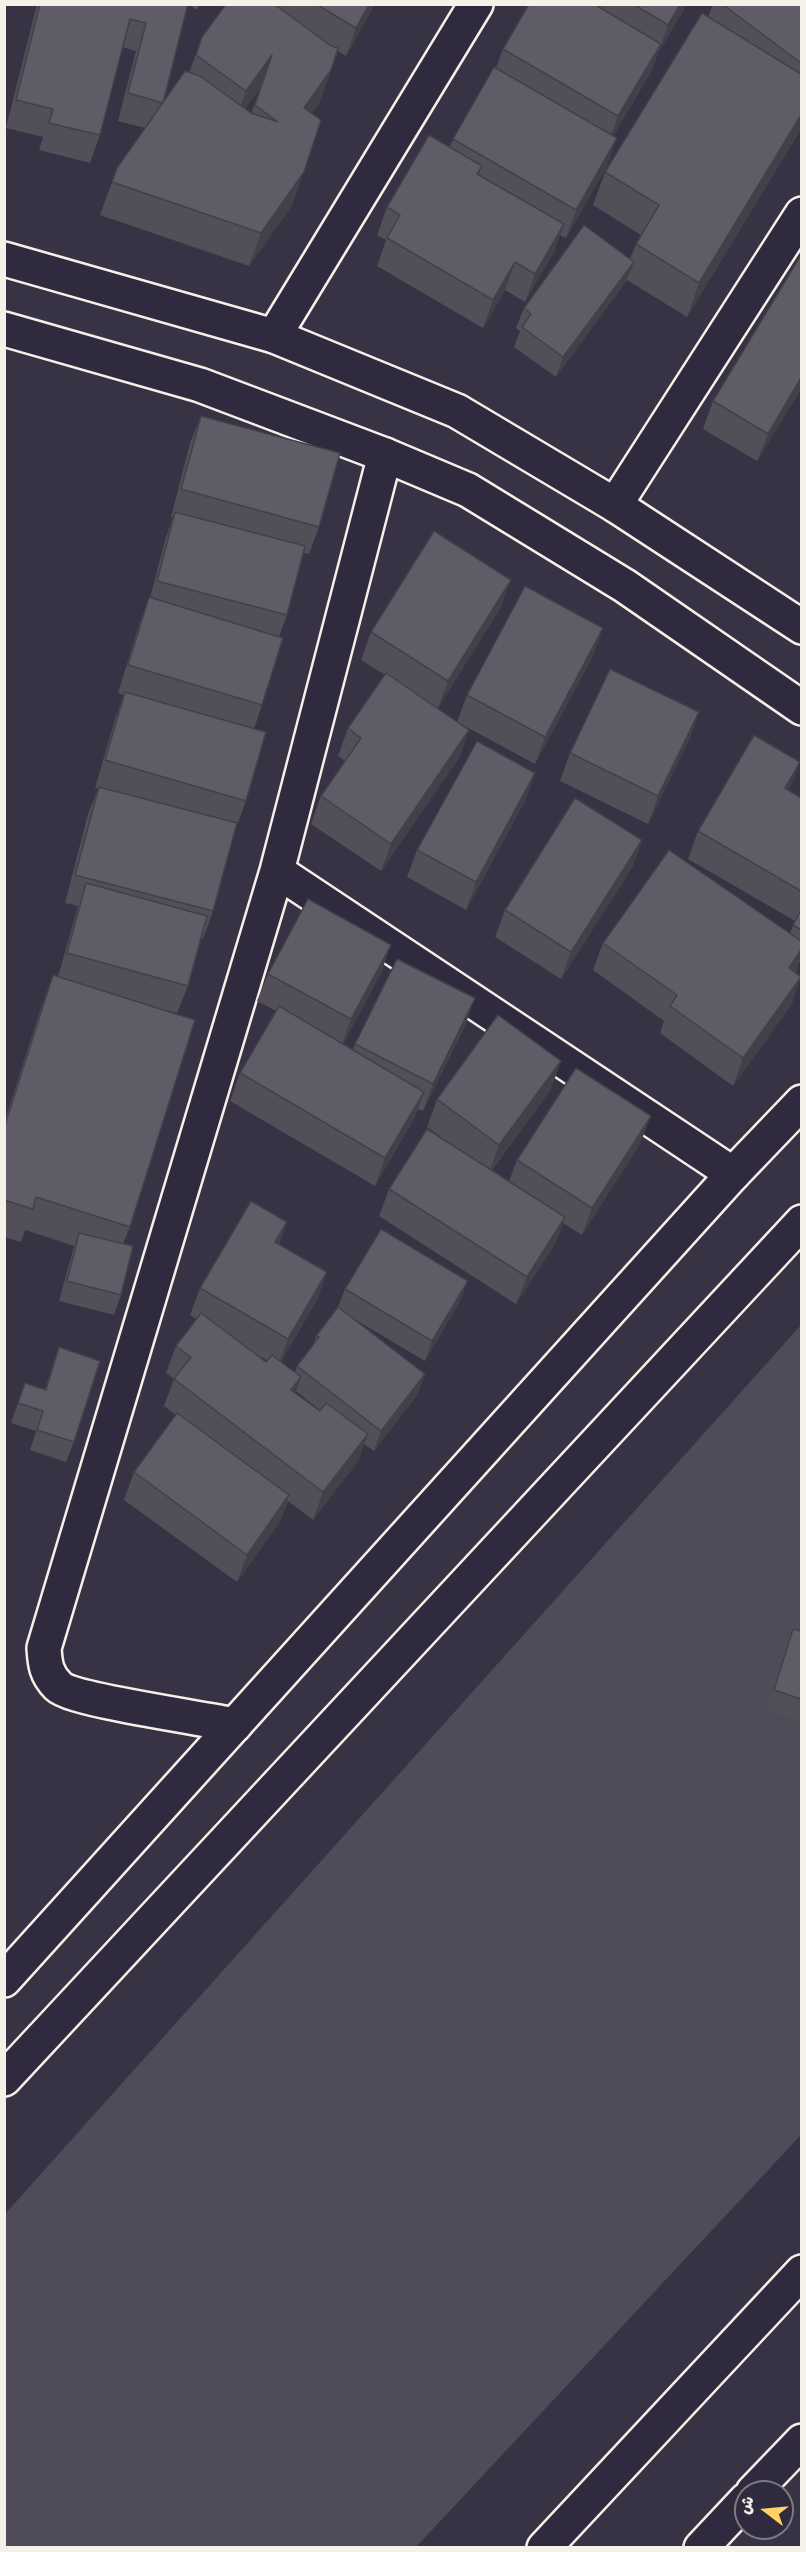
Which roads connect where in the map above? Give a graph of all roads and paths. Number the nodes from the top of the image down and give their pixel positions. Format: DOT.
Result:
graph roads {
  1 [pos="476,4"];
  2 [pos="801,214"];
  3 [pos="4,259"];
  4 [pos="4,329"];
  5 [pos="274,336"];
  6 [pos="385,455"];
  7 [pos="615,505"];
  8 [pos="801,627"];
  9 [pos="801,708"];
  10 [pos="277,871"];
  11 [pos="801,1102"];
  12 [pos="732,1174"];
  13 [pos="801,1222"];
  14 [pos="236,1725"];
  15 [pos="4,1980"];
  16 [pos="4,2079"];
  17 [pos="801,2272"];
  18 [pos="801,2441"];
  19 [pos="764,2480"];
  20 [pos="734,2513"];
  21 [pos="544,2547"];
  22 [pos="701,2547"];
  1 -- 5 [label="street"];
  2 -- 7 [label="street"];
  3 -- 5 [label="street"];
  4 -- 6 [label="street"];
  5 -- 7 [label="street"];
  6 -- 9 [label="street"];
  6 -- 10 [label="street"];
  7 -- 8 [label="street"];
  10 -- 12 [label="street"];
  10 -- 14 [label="street"];
  11 -- 12 [label="street"];
  12 -- 14 [label="street"];
  13 -- 16 [label="street"];
  14 -- 15 [label="street"];
  17 -- 21 [label="street"];
  18 -- 19 [label="street"];
  20 -- 22 [label="street"];
}
